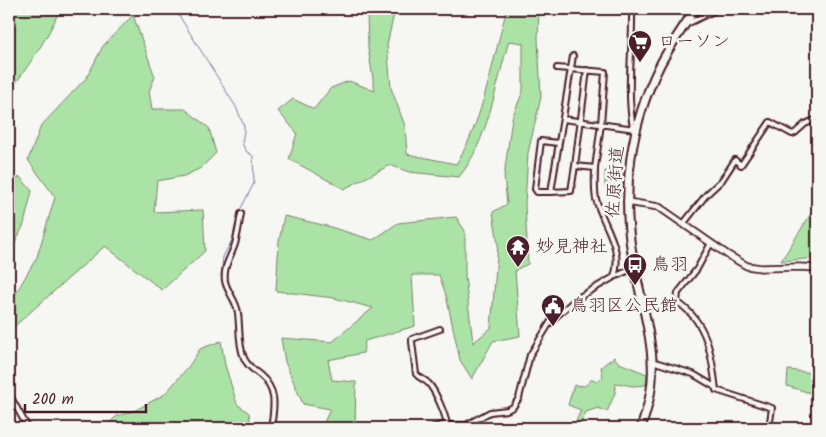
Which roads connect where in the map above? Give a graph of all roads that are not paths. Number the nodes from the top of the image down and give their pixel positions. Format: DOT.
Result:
graph roads {
  1 [pos="632,9"];
  2 [pos="695,9"];
  3 [pos="718,9"];
  4 [pos="685,24"];
  5 [pos="573,56"];
  6 [pos="557,68"];
  7 [pos="571,69"];
  8 [pos="587,70"];
  9 [pos="563,119"];
  10 [pos="817,119"];
  11 [pos="582,122"];
  12 [pos="601,124"];
  13 [pos="635,129"];
  14 [pos="558,143"];
  15 [pos="575,166"];
  16 [pos="595,168"];
  17 [pos="551,192"];
  18 [pos="627,202"];
  19 [pos="241,214"];
  20 [pos="684,223"];
  21 [pos="712,243"];
  22 [pos="634,268"];
  23 [pos="817,268"];
  24 [pos="614,277"];
  25 [pos="440,329"];
  26 [pos="652,361"];
  27 [pos="716,390"];
  28 [pos="9,394"];
  29 [pos="447,424"];
  30 [pos="28,428"];
  31 [pos="271,428"];
  32 [pos="430,428"];
  33 [pos="641,428"];
  34 [pos="769,428"];
  1 -- 13 [label="street"];
  2 -- 4 [label="highway, 佐原街道"];
  3 -- 4 [label="street"];
  4 -- 13 [label="highway, 佐原街道"];
  5 -- 7 [label="street"];
  6 -- 7 [label="street"];
  7 -- 8 [label="street"];
  7 -- 9 [label="street"];
  8 -- 11 [label="street"];
  8 -- 12 [label="street"];
  9 -- 11 [label="street"];
  9 -- 14 [label="street"];
  10 -- 20 [label="street"];
  11 -- 12 [label="street"];
  11 -- 15 [label="street"];
  12 -- 13 [label="street"];
  12 -- 16 [label="street"];
  13 -- 18 [label="highway, 佐原街道"];
  14 -- 17 [label="street"];
  14 -- 17 [label="street"];
  15 -- 16 [label="street"];
  15 -- 17 [label="street"];
  16 -- 24 [label="street"];
  18 -- 20 [label="street"];
  18 -- 22 [label="highway, 佐原街道"];
  19 -- 31 [label="street"];
  20 -- 21 [label="street"];
  21 -- 23 [label="street"];
  21 -- 27 [label="street"];
  22 -- 24 [label="street"];
  22 -- 26 [label="highway, 佐原街道"];
  24 -- 29 [label="street"];
  25 -- 29 [label="street"];
  26 -- 27 [label="street"];
  26 -- 33 [label="highway, 佐原街道"];
  27 -- 34 [label="street"];
  28 -- 30 [label="street"];
  29 -- 32 [label="street"];
}
